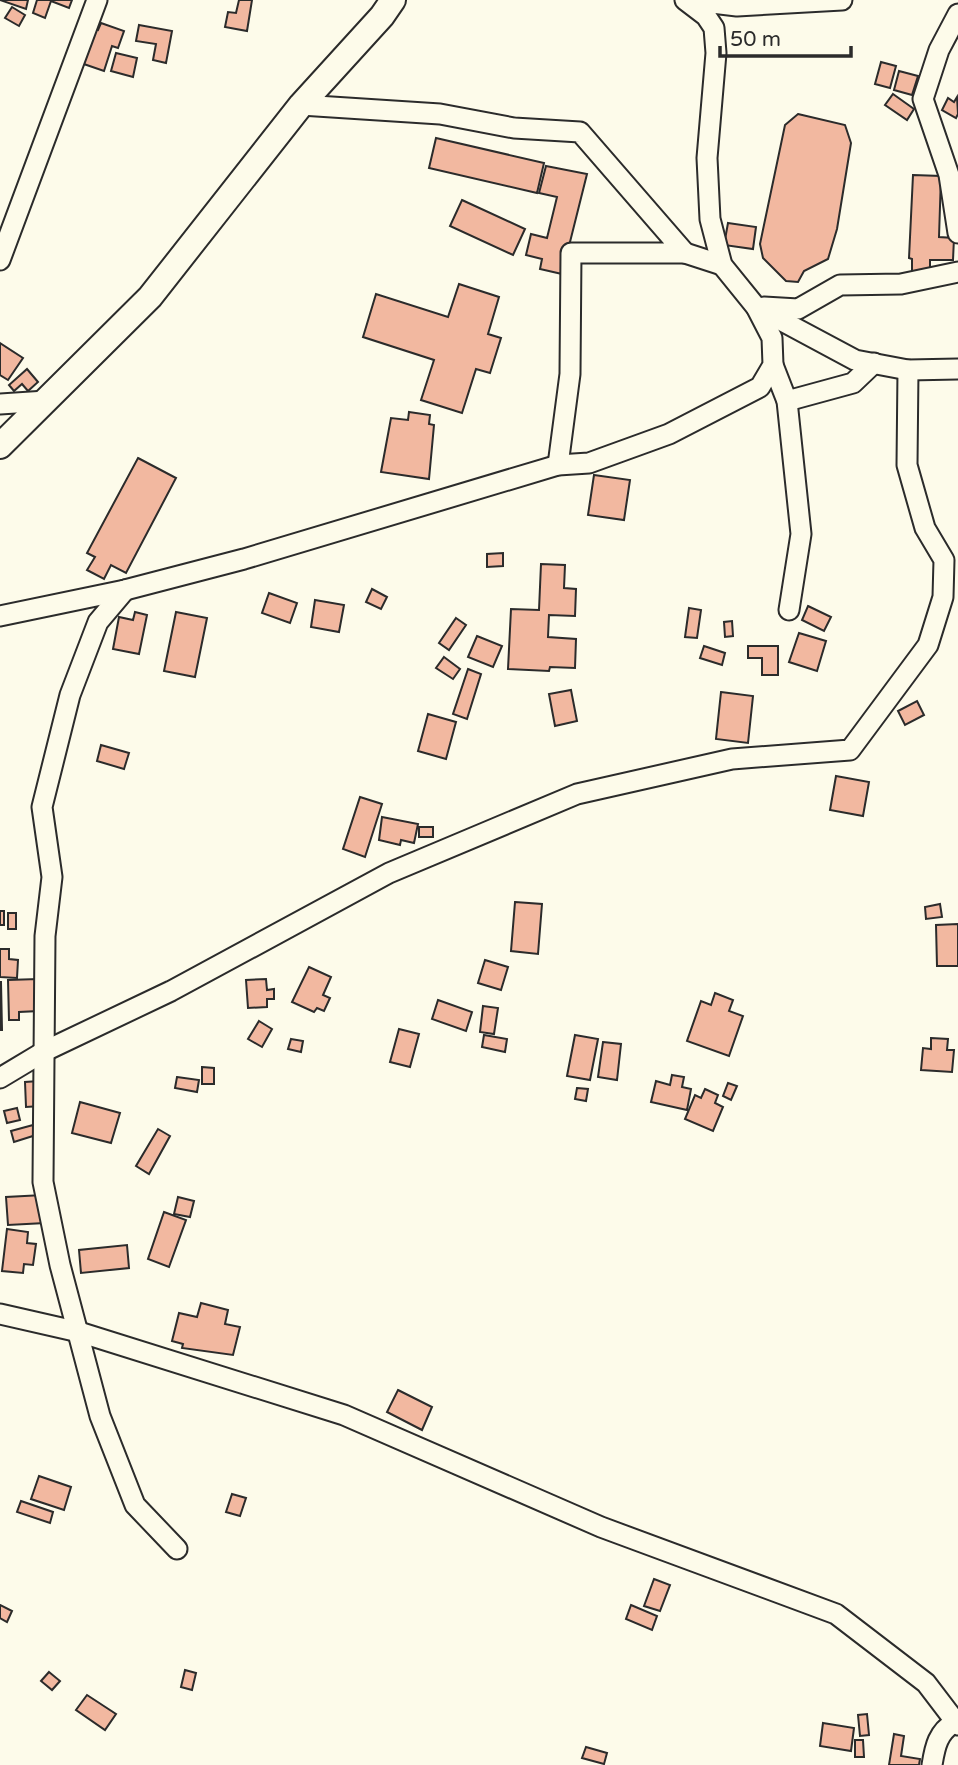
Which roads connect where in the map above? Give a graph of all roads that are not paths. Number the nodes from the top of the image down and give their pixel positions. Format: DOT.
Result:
graph roads {
  1 [pos="97,0"];
  2 [pos="393,0"];
  3 [pos="686,0"];
  4 [pos="842,0"];
  5 [pos="759,3"];
  6 [pos="958,14"];
  7 [pos="301,105"];
  8 [pos="958,233"];
  9 [pos="685,253"];
  10 [pos="0,260"];
  11 [pos="722,265"];
  12 [pos="958,272"];
  13 [pos="756,307"];
  14 [pos="874,363"];
  15 [pos="773,365"];
  16 [pos="958,369"];
  17 [pos="908,370"];
  18 [pos="46,401"];
  19 [pos="787,401"];
  20 [pos="0,404"];
  21 [pos="0,446"];
  22 [pos="558,465"];
  23 [pos="125,590"];
  24 [pos="789,610"];
  25 [pos="0,616"];
  26 [pos="45,1051"];
  27 [pos="0,1078"];
  28 [pos="0,1314"];
  29 [pos="79,1332"];
  30 [pos="177,1549"];
  31 [pos="957,1724"];
  32 [pos="932,1765"];
  1 -- 10 [label="street"];
  2 -- 7 [label="main road"];
  3 -- 5 [label="street"];
  3 -- 11 [label="street"];
  4 -- 5 [label="street"];
  6 -- 8 [label="street"];
  7 -- 9 [label="street"];
  7 -- 18 [label="main road"];
  9 -- 11 [label="street"];
  9 -- 22 [label="street"];
  11 -- 13 [label="street"];
  12 -- 13 [label="street"];
  13 -- 14 [label="street"];
  13 -- 15 [label="street"];
  14 -- 17 [label="street"];
  14 -- 19 [label="street"];
  15 -- 19 [label="street"];
  15 -- 22 [label="street"];
  16 -- 17 [label="street"];
  17 -- 26 [label="street"];
  18 -- 20 [label="street"];
  18 -- 21 [label="main road"];
  19 -- 24 [label="street"];
  22 -- 23 [label="street"];
  23 -- 25 [label="street"];
  23 -- 26 [label="street"];
  26 -- 27 [label="street"];
  26 -- 29 [label="street"];
  28 -- 29 [label="street"];
  29 -- 30 [label="street"];
  29 -- 31 [label="street"];
  31 -- 32 [label="street"];
}
